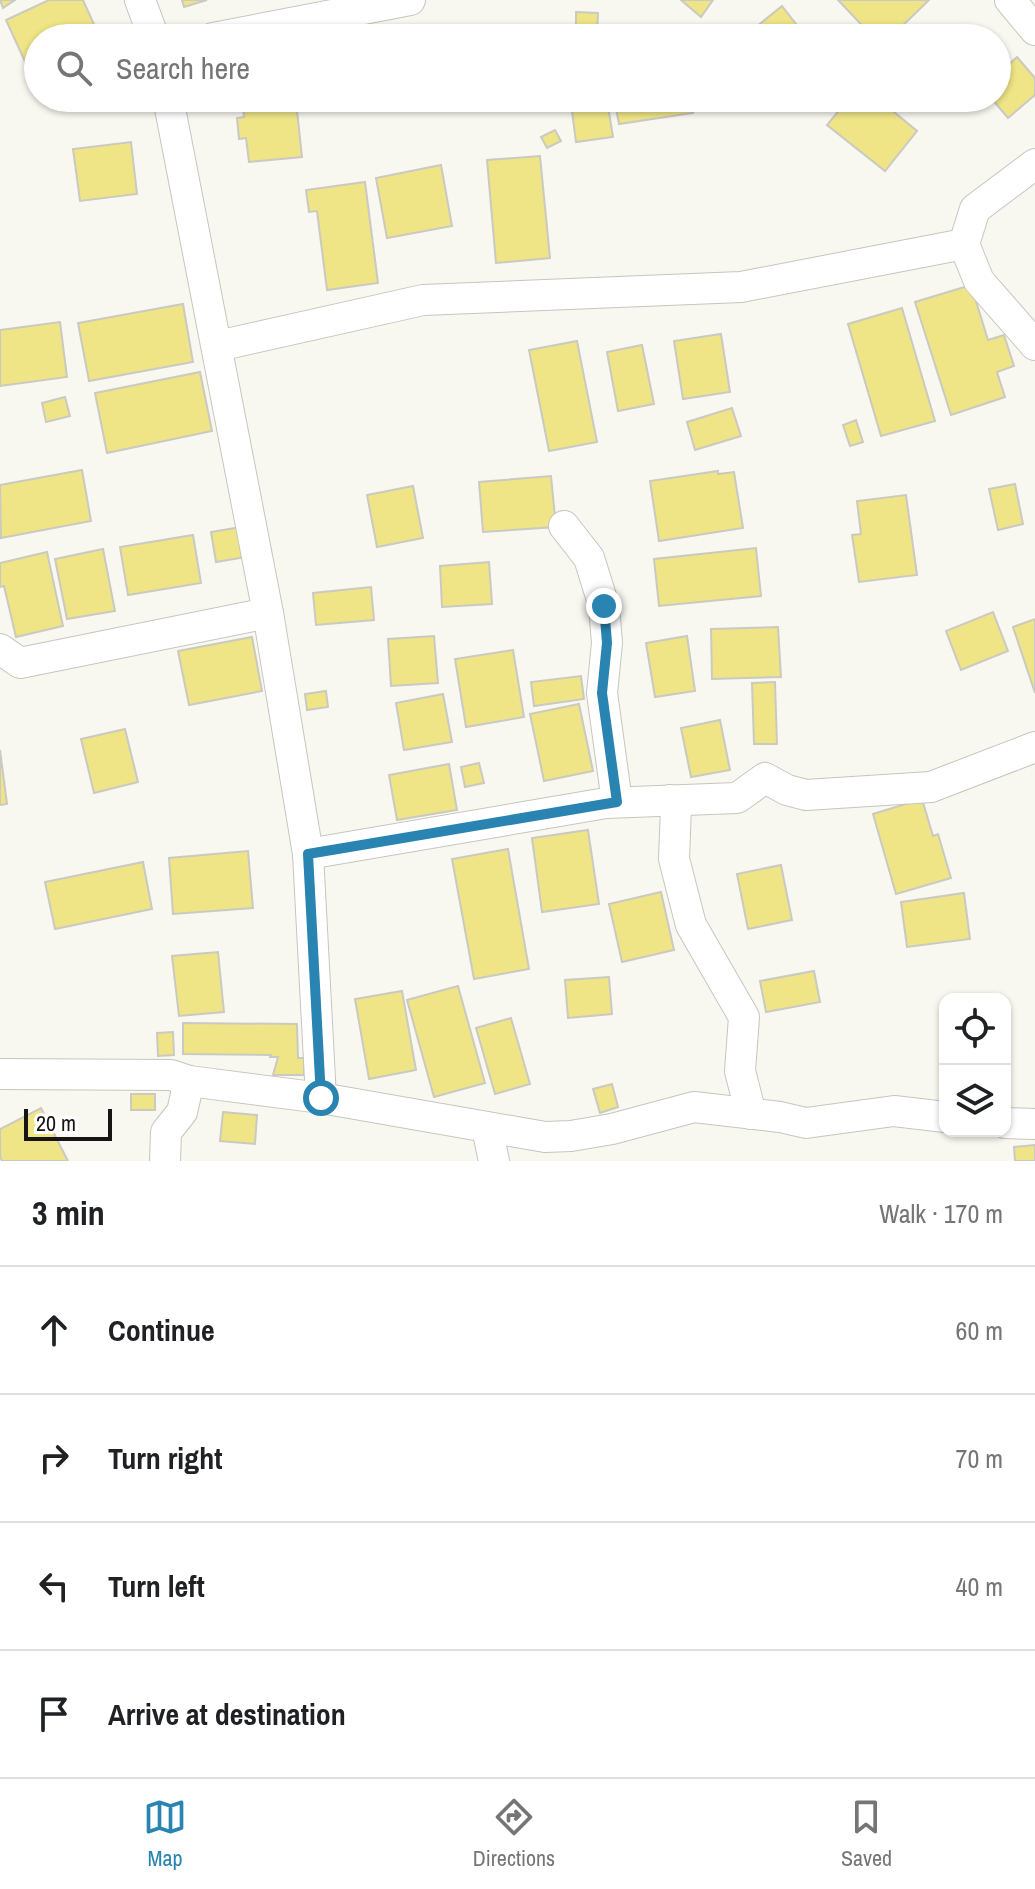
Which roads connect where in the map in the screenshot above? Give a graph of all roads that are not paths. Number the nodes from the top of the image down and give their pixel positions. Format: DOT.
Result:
graph roads {
  1 [pos="140,0"];
  2 [pos="410,0"];
  3 [pos="1010,0"];
  4 [pos="324,8"];
  5 [pos="149,24"];
  6 [pos="265,24"];
  7 [pos="1035,30"];
  8 [pos="171,112"];
  9 [pos="1035,164"];
  10 [pos="964,244"];
  11 [pos="1035,345"];
  12 [pos="218,346"];
  13 [pos="564,526"];
  14 [pos="268,613"];
  15 [pos="0,649"];
  16 [pos="1035,747"];
  17 [pos="670,800"];
  18 [pos="617,802"];
  19 [pos="308,854"];
  20 [pos="0,1074"];
  21 [pos="189,1081"];
  22 [pos="321,1098"];
  23 [pos="751,1114"];
  24 [pos="939,1116"];
  25 [pos="1011,1123"];
  26 [pos="1035,1124"];
  27 [pos="487,1128"];
  28 [pos="165,1161"];
  29 [pos="494,1161"];
  1 -- 5 [label="street"];
  2 -- 4 [label="street"];
  3 -- 7 [label="street"];
  4 -- 6 [label="street"];
  8 -- 12 [label="street"];
  9 -- 10 [label="street"];
  10 -- 11 [label="street"];
  10 -- 12 [label="street"];
  12 -- 14 [label="street"];
  13 -- 18 [label="street"];
  14 -- 15 [label="street"];
  14 -- 19 [label="street"];
  16 -- 17 [label="street"];
  17 -- 18 [label="street"];
  17 -- 23 [label="street"];
  18 -- 19 [label="street"];
  19 -- 22 [label="street"];
  20 -- 21 [label="street"];
  21 -- 22 [label="street"];
  21 -- 28 [label="street"];
  22 -- 27 [label="street"];
  23 -- 24 [label="street"];
  23 -- 27 [label="street"];
  25 -- 26 [label="street"];
  27 -- 29 [label="street"];
}
